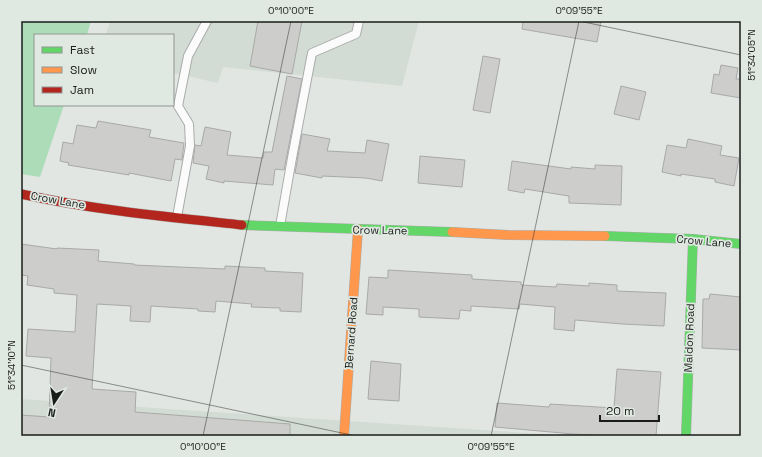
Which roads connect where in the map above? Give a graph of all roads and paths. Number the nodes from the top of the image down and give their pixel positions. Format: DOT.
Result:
graph roads {
  1 [pos="207,21"];
  2 [pos="359,21"];
  3 [pos="21,194"];
  4 [pos="176,218"];
  5 [pos="280,226"];
  6 [pos="358,229"];
  7 [pos="693,239"];
  8 [pos="741,244"];
  9 [pos="344,436"];
  10 [pos="686,436"];
  1 -- 4 [label="lane"];
  2 -- 5 [label="lane"];
  3 -- 4 [label="street, Crow Lane"];
  4 -- 5 [label="street, Crow Lane"];
  5 -- 6 [label="street, Crow Lane"];
  6 -- 7 [label="street, Crow Lane"];
  6 -- 9 [label="street, Bernard Road"];
  7 -- 8 [label="street, Crow Lane"];
  7 -- 10 [label="street, Maldon Road"];
}
